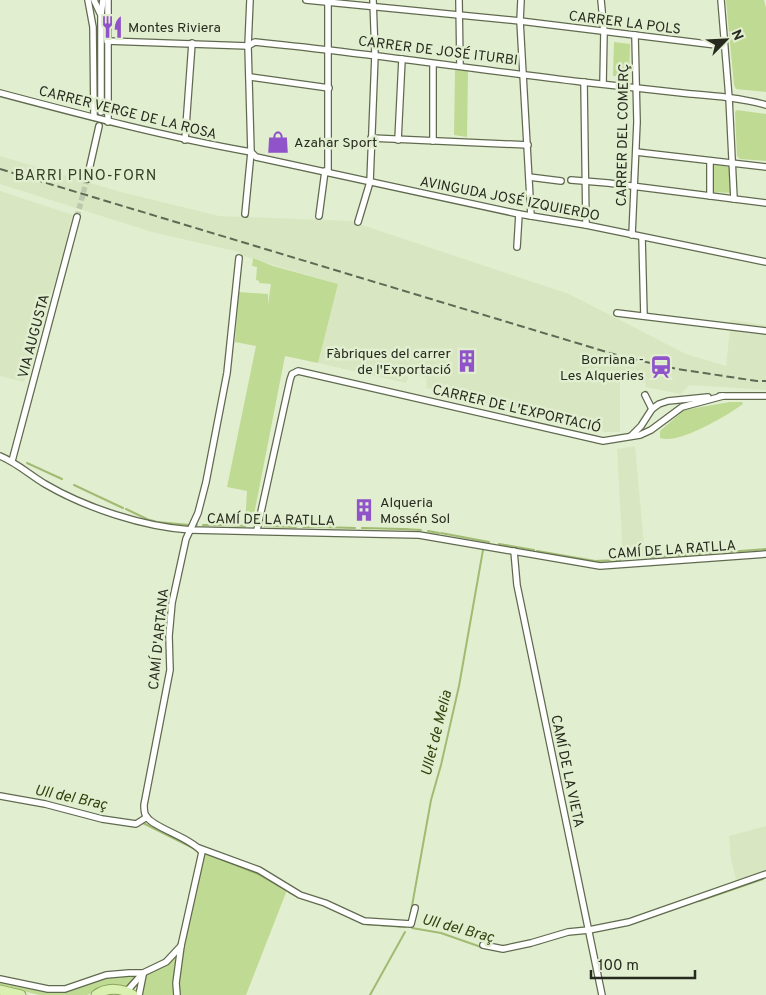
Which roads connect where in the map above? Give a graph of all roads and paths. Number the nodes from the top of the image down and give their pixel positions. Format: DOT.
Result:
graph roads {
  1 [pos="88,0"];
  2 [pos="94,0"];
  3 [pos="102,0"];
  4 [pos="108,0"];
  5 [pos="250,0"];
  6 [pos="306,0"];
  7 [pos="459,0"];
  8 [pos="521,0"];
  9 [pos="601,0"];
  10 [pos="721,0"];
  11 [pos="328,1"];
  12 [pos="373,3"];
  13 [pos="459,14"];
  14 [pos="101,15"];
  15 [pos="520,21"];
  16 [pos="604,32"];
  17 [pos="635,35"];
  18 [pos="107,41"];
  19 [pos="192,43"];
  20 [pos="248,46"];
  21 [pos="724,46"];
  22 [pos="328,49"];
  23 [pos="375,55"];
  24 [pos="402,59"];
  25 [pos="433,64"];
  26 [pos="460,66"];
  27 [pos="523,74"];
  28 [pos="250,77"];
  29 [pos="584,82"];
  30 [pos="603,84"];
  31 [pos="329,88"];
  32 [pos="637,88"];
  33 [pos="0,93"];
  34 [pos="729,98"];
  35 [pos="766,104"];
  36 [pos="100,112"];
  37 [pos="94,117"];
  38 [pos="108,122"];
  39 [pos="99,126"];
  40 [pos="371,138"];
  41 [pos="185,140"];
  42 [pos="398,140"];
  43 [pos="433,141"];
  44 [pos="528,145"];
  45 [pos="251,152"];
  46 [pos="636,152"];
  47 [pos="710,161"];
  48 [pos="733,164"];
  49 [pos="766,167"];
  50 [pos="327,171"];
  51 [pos="529,177"];
  52 [pos="87,179"];
  53 [pos="571,180"];
  54 [pos="562,181"];
  55 [pos="370,182"];
  56 [pos="585,182"];
  57 [pos="634,186"];
  58 [pos="710,196"];
  59 [pos="734,199"];
  60 [pos="766,202"];
  61 [pos="245,214"];
  62 [pos="519,214"];
  63 [pos="319,216"];
  64 [pos="531,216"];
  65 [pos="77,217"];
  66 [pos="358,222"];
  67 [pos="586,225"];
  68 [pos="632,235"];
  69 [pos="642,237"];
  70 [pos="517,247"];
  71 [pos="239,258"];
  72 [pos="766,262"];
  73 [pos="617,313"];
  74 [pos="644,316"];
  75 [pos="766,331"];
  76 [pos="645,395"];
  77 [pos="723,396"];
  78 [pos="766,396"];
  79 [pos="668,401"];
  80 [pos="650,411"];
  81 [pos="673,412"];
  82 [pos="656,426"];
  83 [pos="634,435"];
  84 [pos="0,456"];
  85 [pos="12,461"];
  86 [pos="191,530"];
  87 [pos="257,530"];
  88 [pos="514,551"];
  89 [pos="766,554"];
  90 [pos="0,796"];
  91 [pos="147,817"];
  92 [pos="198,848"];
  93 [pos="766,874"];
  94 [pos="415,908"];
  95 [pos="589,930"];
  96 [pos="483,945"];
  97 [pos="181,946"];
  98 [pos="143,973"];
  99 [pos="0,979"];
  100 [pos="0,990"];
  101 [pos="130,993"];
  102 [pos="21,995"];
  103 [pos="96,995"];
  104 [pos="139,995"];
  105 [pos="177,995"];
  106 [pos="602,995"];
  1 -- 37 [label="street"];
  2 -- 14 [label="street"];
  3 -- 14 [label="street"];
  4 -- 18 [label="street"];
  5 -- 20 [label="street"];
  6 -- 11 [label="street, CARRER LA POLS"];
  7 -- 13 [label="street"];
  8 -- 15 [label="street"];
  9 -- 16 [label="street"];
  10 -- 21 [label="street"];
  11 -- 12 [label="street, CARRER LA POLS"];
  11 -- 22 [label="street"];
  12 -- 13 [label="street, CARRER LA POLS"];
  12 -- 23 [label="street"];
  13 -- 15 [label="street, CARRER LA POLS"];
  13 -- 26 [label="street"];
  14 -- 36 [label="street"];
  15 -- 16 [label="street, CARRER LA POLS"];
  15 -- 27 [label="street"];
  16 -- 17 [label="street, CARRER LA POLS"];
  16 -- 30 [label="street"];
  17 -- 21 [label="street, CARRER LA POLS"];
  17 -- 32 [label="street, CARRER DEL COMERÇ"];
  18 -- 19 [label="street, CARRER DE JOSÉ ITURBI"];
  18 -- 38 [label="street"];
  19 -- 20 [label="street, CARRER DE JOSÉ ITURBI"];
  19 -- 41 [label="street"];
  20 -- 22 [label="street, CARRER DE JOSÉ ITURBI"];
  20 -- 28 [label="street"];
  21 -- 34 [label="street"];
  22 -- 23 [label="street, CARRER DE JOSÉ ITURBI"];
  22 -- 31 [label="street"];
  23 -- 24 [label="street, CARRER DE JOSÉ ITURBI"];
  23 -- 40 [label="street"];
  24 -- 25 [label="street, CARRER DE JOSÉ ITURBI"];
  24 -- 42 [label="street"];
  25 -- 26 [label="street, CARRER DE JOSÉ ITURBI"];
  25 -- 43 [label="street"];
  26 -- 27 [label="street, CARRER DE JOSÉ ITURBI"];
  27 -- 29 [label="street, CARRER DE JOSÉ ITURBI"];
  27 -- 44 [label="street"];
  28 -- 31 [label="street"];
  28 -- 45 [label="street"];
  29 -- 30 [label="street, CARRER DE JOSÉ ITURBI"];
  29 -- 56 [label="street"];
  30 -- 32 [label="street, CARRER DE JOSÉ ITURBI"];
  31 -- 50 [label="street"];
  32 -- 34 [label="street, CARRER DE JOSÉ ITURBI"];
  32 -- 46 [label="street, CARRER DEL COMERÇ"];
  33 -- 37 [label="street, CARRER VERGE DE LA ROSA"];
  34 -- 35 [label="street, CARRER DE JOSÉ ITURBI"];
  34 -- 48 [label="street"];
  37 -- 38 [label="street, CARRER VERGE DE LA ROSA"];
  38 -- 41 [label="street, CARRER VERGE DE LA ROSA"];
  39 -- 52 [label="street"];
  40 -- 42 [label="street"];
  40 -- 55 [label="street"];
  41 -- 45 [label="street, CARRER VERGE DE LA ROSA"];
  42 -- 43 [label="street"];
  43 -- 44 [label="street"];
  44 -- 51 [label="street"];
  45 -- 50 [label="street, AVINGUDA JOSÉ IZQUIERDO"];
  45 -- 61 [label="street"];
  46 -- 47 [label="street"];
  46 -- 57 [label="street, CARRER DEL COMERÇ"];
  47 -- 48 [label="street"];
  47 -- 58 [label="street"];
  48 -- 49 [label="street"];
  48 -- 59 [label="street"];
  50 -- 55 [label="street, AVINGUDA JOSÉ IZQUIERDO"];
  50 -- 63 [label="street"];
  51 -- 54 [label="street"];
  51 -- 64 [label="street"];
  53 -- 56 [label="street"];
  55 -- 62 [label="street, AVINGUDA JOSÉ IZQUIERDO"];
  55 -- 66 [label="street"];
  56 -- 57 [label="street"];
  56 -- 67 [label="street"];
  57 -- 58 [label="street"];
  57 -- 68 [label="street, CARRER DEL COMERÇ"];
  58 -- 59 [label="street"];
  59 -- 60 [label="street"];
  62 -- 64 [label="street, AVINGUDA JOSÉ IZQUIERDO"];
  62 -- 70 [label="street"];
  64 -- 67 [label="street, AVINGUDA JOSÉ IZQUIERDO"];
  65 -- 85 [label="street, VIA AUGUSTA"];
  67 -- 68 [label="street, AVINGUDA JOSÉ IZQUIERDO"];
  68 -- 69 [label="street, AVINGUDA JOSÉ IZQUIERDO"];
  69 -- 72 [label="street, AVINGUDA JOSÉ IZQUIERDO"];
  69 -- 74 [label="street"];
  71 -- 86 [label="street, CAMÍ D'ARTANA"];
  73 -- 74 [label="street"];
  74 -- 75 [label="street"];
  76 -- 80 [label="street"];
  77 -- 78 [label="street"];
  77 -- 79 [label="street"];
  77 -- 81 [label="street"];
  79 -- 80 [label="street"];
  79 -- 81 [label="street"];
  80 -- 82 [label="street"];
  80 -- 83 [label="street"];
  81 -- 82 [label="street"];
  82 -- 83 [label="street"];
  83 -- 87 [label="street, CARRER DE L'EXPORTACIÓ"];
  84 -- 85 [label="street, CAMÍ DE LA RATLLA"];
  85 -- 86 [label="street, CAMÍ DE LA RATLLA"];
  86 -- 87 [label="street, CAMÍ DE LA RATLLA"];
  86 -- 91 [label="street, CAMÍ D'ARTANA"];
  87 -- 88 [label="street, CAMÍ DE LA RATLLA"];
  88 -- 89 [label="street, CAMÍ DE LA RATLLA"];
  88 -- 95 [label="street, CAMÍ DE LA VIETA"];
  90 -- 91 [label="street"];
  91 -- 92 [label="street"];
  92 -- 94 [label="street"];
  92 -- 97 [label="street"];
  93 -- 95 [label="street"];
  95 -- 96 [label="street"];
  95 -- 106 [label="street, CAMÍ DE LA VIETA"];
  97 -- 98 [label="street"];
  97 -- 105 [label="street"];
  98 -- 99 [label="street"];
  98 -- 101 [label="street"];
  98 -- 104 [label="street"];
  100 -- 102 [label="main road"];
  101 -- 103 [label="main road"];
}
